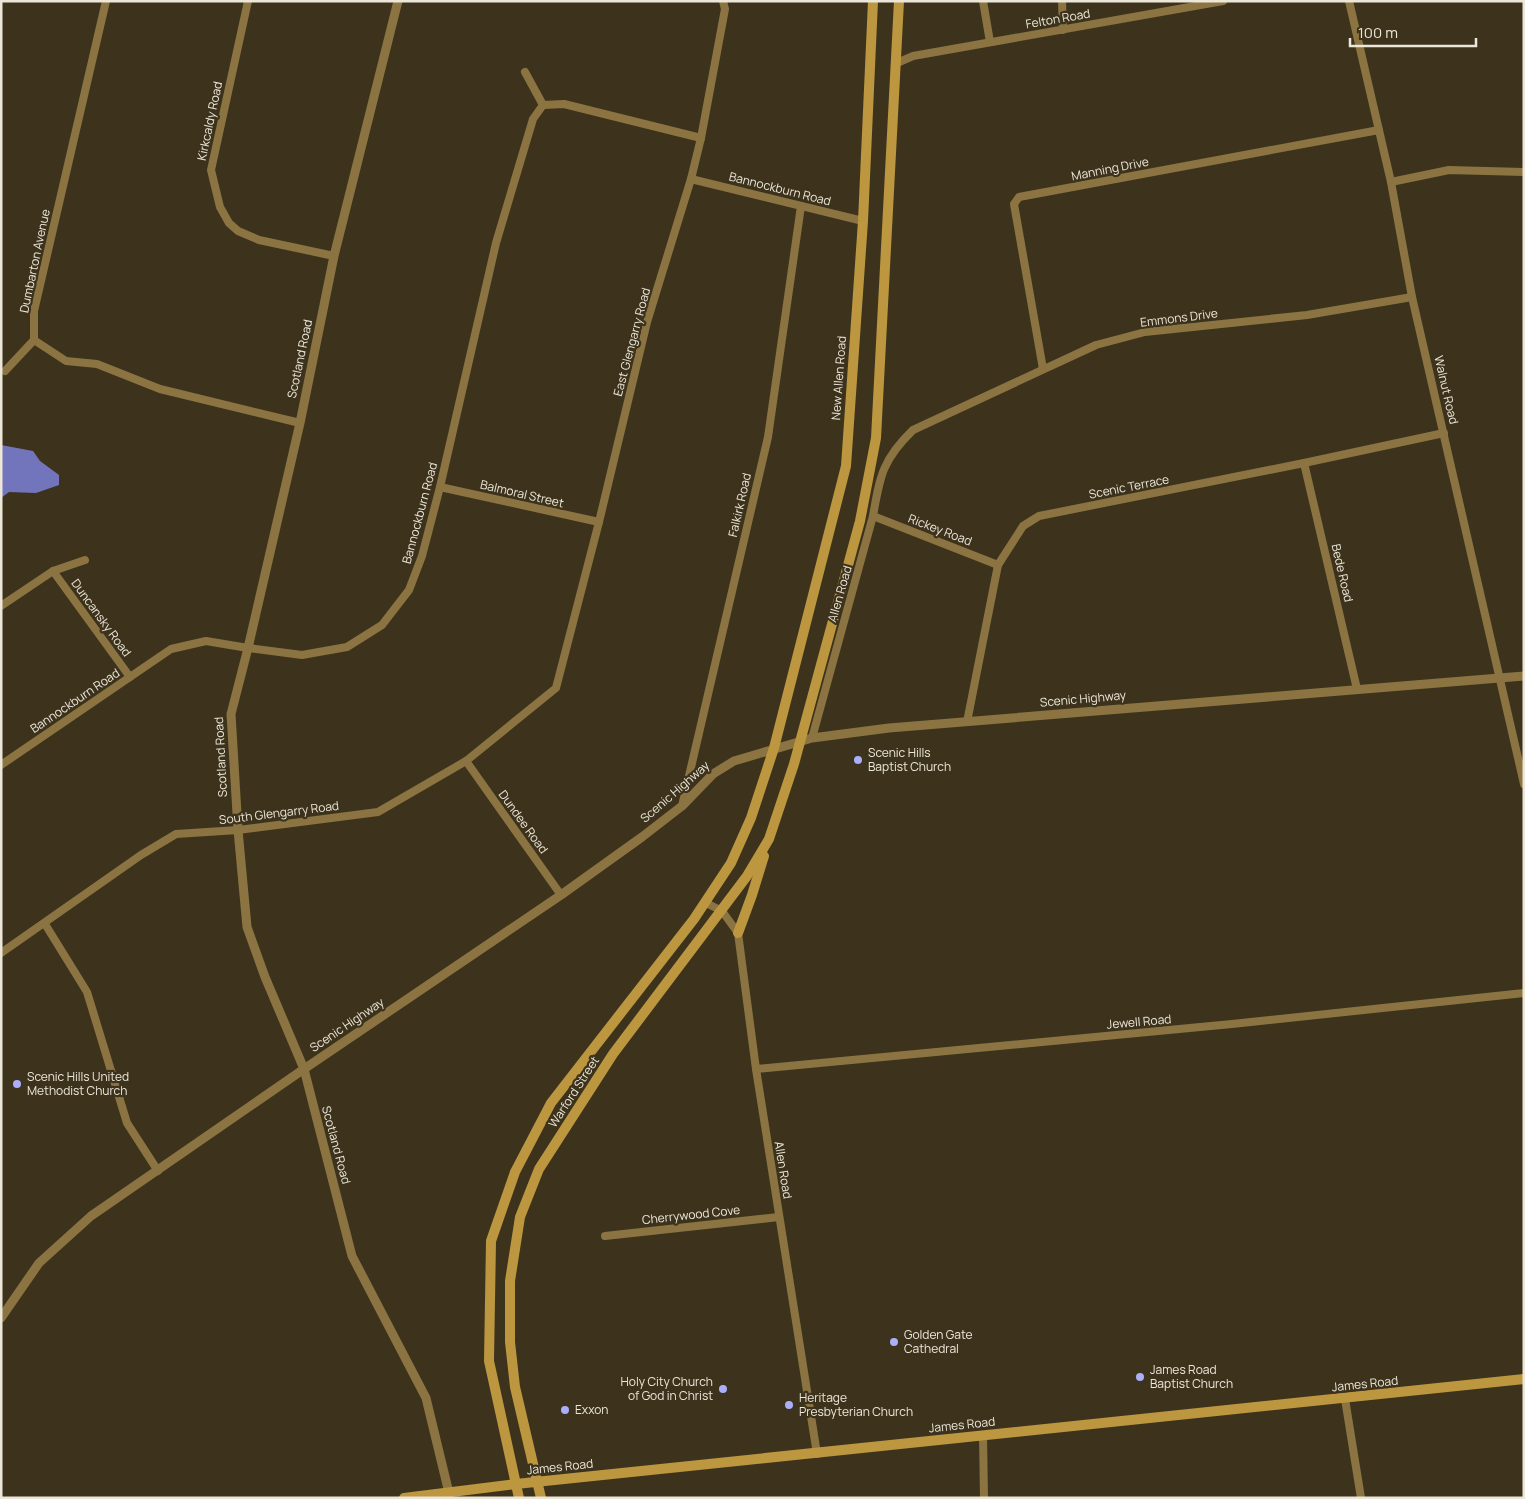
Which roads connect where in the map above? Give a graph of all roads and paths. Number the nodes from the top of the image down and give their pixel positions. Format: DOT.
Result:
graph roads {
  1 [pos="106,1"];
  2 [pos="248,1"];
  3 [pos="398,1"];
  4 [pos="724,1"];
  5 [pos="873,1"];
  6 [pos="899,1"];
  7 [pos="983,1"];
  8 [pos="1062,1"];
  9 [pos="1223,1"];
  10 [pos="1349,1"];
  11 [pos="1063,30"];
  12 [pos="990,42"];
  13 [pos="897,63"];
  14 [pos="525,72"];
  15 [pos="543,105"];
  16 [pos="1378,130"];
  17 [pos="701,138"];
  18 [pos="1524,172"];
  19 [pos="690,178"];
  20 [pos="1391,182"];
  21 [pos="801,206"];
  22 [pos="863,220"];
  23 [pos="334,256"];
  24 [pos="1412,297"];
  25 [pos="34,340"];
  26 [pos="1044,369"];
  27 [pos="5,371"];
  28 [pos="300,423"];
  29 [pos="1444,433"];
  30 [pos="888,458"];
  31 [pos="1304,463"];
  32 [pos="440,486"];
  33 [pos="873,516"];
  34 [pos="598,522"];
  35 [pos="85,560"];
  36 [pos="998,565"];
  37 [pos="53,571"];
  38 [pos="1,606"];
  39 [pos="248,648"];
  40 [pos="1524,676"];
  41 [pos="130,677"];
  42 [pos="1500,678"];
  43 [pos="556,688"];
  44 [pos="1357,689"];
  45 [pos="967,722"];
  46 [pos="812,738"];
  47 [pos="799,741"];
  48 [pos="774,748"];
  49 [pos="466,761"];
  50 [pos="1,765"];
  51 [pos="1524,784"];
  52 [pos="682,806"];
  53 [pos="238,830"];
  54 [pos="769,839"];
  55 [pos="562,895"];
  56 [pos="706,902"];
  57 [pos="722,912"];
  58 [pos="45,924"];
  59 [pos="738,933"];
  60 [pos="1,953"];
  61 [pos="1524,993"];
  62 [pos="756,1069"];
  63 [pos="304,1070"];
  64 [pos="158,1171"];
  65 [pos="780,1218"];
  66 [pos="605,1236"];
  67 [pos="1,1318"];
  68 [pos="1524,1379"];
  69 [pos="1345,1399"];
  70 [pos="983,1434"];
  71 [pos="818,1454"];
  72 [pos="537,1482"];
  73 [pos="516,1484"];
  74 [pos="450,1493"];
  75 [pos="404,1498"];
  76 [pos="519,1498"];
  77 [pos="541,1498"];
  78 [pos="984,1498"];
  79 [pos="1361,1498"];
  1 -- 25 [label="street, Dumbarton Avenue"];
  2 -- 23 [label="street, Kirkcaldy Road"];
  3 -- 23 [label="street, Scotland Road"];
  4 -- 17 [label="street, East Glengarry Road"];
  5 -- 22 [label="main road, New Allen Road"];
  6 -- 13 [label="main road"];
  7 -- 12 [label="street"];
  8 -- 11 [label="street"];
  9 -- 11 [label="street, Felton Road"];
  10 -- 16 [label="street, Walnut Road"];
  11 -- 12 [label="street, Felton Road"];
  12 -- 13 [label="street, Felton Road"];
  13 -- 47 [label="main road"];
  14 -- 15 [label="street"];
  15 -- 17 [label="street"];
  15 -- 32 [label="street, Bannockburn Road"];
  16 -- 20 [label="street, Walnut Road"];
  16 -- 26 [label="street, Manning Drive"];
  17 -- 19 [label="street, East Glengarry Road"];
  18 -- 20 [label="street"];
  19 -- 21 [label="street, Bannockburn Road"];
  19 -- 34 [label="street, East Glengarry Road"];
  20 -- 24 [label="street, Walnut Road"];
  21 -- 22 [label="street, Bannockburn Road"];
  21 -- 52 [label="street, Falkirk Road"];
  22 -- 48 [label="main road, New Allen Road"];
  23 -- 28 [label="street, Scotland Road"];
  24 -- 26 [label="street, Emmons Drive"];
  24 -- 29 [label="street, Walnut Road"];
  25 -- 27 [label="street"];
  25 -- 28 [label="street"];
  26 -- 30 [label="street, Emmons Drive"];
  28 -- 39 [label="street, Scotland Road"];
  29 -- 31 [label="street, Scenic Terrace"];
  29 -- 42 [label="street, Walnut Road"];
  30 -- 33 [label="street, Allen Road"];
  31 -- 36 [label="street, Scenic Terrace"];
  31 -- 44 [label="street, Bede Road"];
  32 -- 34 [label="street, Balmoral Street"];
  32 -- 39 [label="street, Bannockburn Road"];
  33 -- 36 [label="street, Rickey Road"];
  33 -- 46 [label="street, Allen Road"];
  34 -- 43 [label="street, East Glengarry Road"];
  35 -- 37 [label="street"];
  36 -- 45 [label="street, Scenic Terrace"];
  37 -- 38 [label="street"];
  37 -- 41 [label="street, Duncansky Road"];
  39 -- 41 [label="street, Bannockburn Road"];
  39 -- 53 [label="street, Scotland Road"];
  40 -- 42 [label="street, Scenic Highway"];
  41 -- 50 [label="street, Bannockburn Road"];
  42 -- 44 [label="street, Scenic Highway"];
  42 -- 51 [label="street, Walnut Road"];
  43 -- 49 [label="street, South Glengarry Road"];
  44 -- 45 [label="street, Scenic Highway"];
  45 -- 46 [label="street, Scenic Highway"];
  46 -- 47 [label="street, Scenic Highway"];
  47 -- 48 [label="street, Scenic Highway"];
  47 -- 54 [label="main road, Warford Street"];
  48 -- 52 [label="street, Scenic Highway"];
  48 -- 56 [label="main road, Warford Street"];
  49 -- 53 [label="street, South Glengarry Road"];
  49 -- 55 [label="street, Dundee Road"];
  52 -- 55 [label="street, Scenic Highway"];
  53 -- 58 [label="street, South Glengarry Road"];
  53 -- 63 [label="street, Scotland Road"];
  54 -- 57 [label="main road, Warford Street"];
  54 -- 59 [label="main road"];
  55 -- 63 [label="street, Scenic Highway"];
  56 -- 57 [label="street, Allen Road"];
  56 -- 73 [label="main road, Warford Street"];
  57 -- 59 [label="street, Allen Road"];
  57 -- 72 [label="main road, Warford Street"];
  58 -- 60 [label="street, South Glengarry Road"];
  58 -- 64 [label="street"];
  59 -- 62 [label="street, Allen Road"];
  61 -- 62 [label="street, Jewell Road"];
  62 -- 65 [label="street, Allen Road"];
  63 -- 64 [label="street, Scenic Highway"];
  63 -- 74 [label="street, Scotland Road"];
  64 -- 67 [label="street, Scenic Highway"];
  65 -- 66 [label="street, Cherrywood Cove"];
  65 -- 71 [label="street, Allen Road"];
  68 -- 69 [label="main road, James Road"];
  69 -- 70 [label="main road, James Road"];
  69 -- 79 [label="street"];
  70 -- 71 [label="main road, James Road"];
  70 -- 78 [label="street"];
  71 -- 72 [label="main road, James Road"];
  72 -- 73 [label="main road, James Road"];
  72 -- 77 [label="main road, Warford Street"];
  73 -- 74 [label="main road, James Road"];
  73 -- 76 [label="main road, Warford Street"];
  74 -- 75 [label="main road, James Road"];
}
